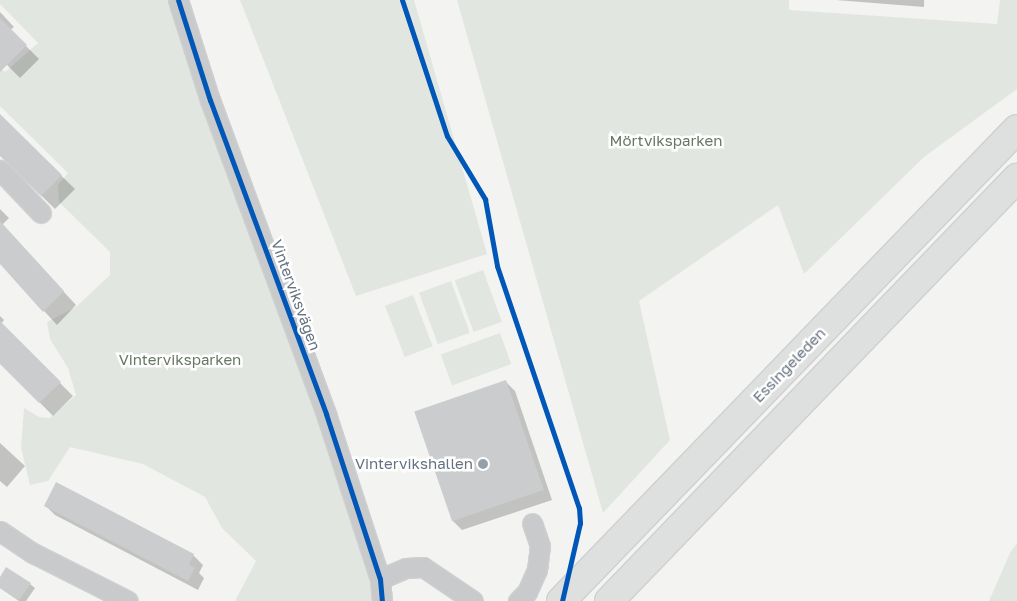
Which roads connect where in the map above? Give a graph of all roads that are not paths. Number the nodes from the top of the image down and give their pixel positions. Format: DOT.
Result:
graph roads {
  1 [pos="178,0"];
  2 [pos="1017,129"];
  3 [pos="0,170"];
  4 [pos="1017,178"];
  5 [pos="40,213"];
  6 [pos="532,523"];
  7 [pos="0,531"];
  8 [pos="380,579"];
  9 [pos="128,601"];
  10 [pos="382,601"];
  11 [pos="473,601"];
  12 [pos="518,601"];
  13 [pos="561,601"];
  14 [pos="609,601"];
  1 -- 8 [label="street, Vinterviksvägen"];
  2 -- 13 [label="highway, Essingeleden"];
  3 -- 5 [label="street"];
  4 -- 14 [label="highway"];
  6 -- 12 [label="street"];
  7 -- 9 [label="street"];
  8 -- 10 [label="street, Vinterviksvägen"];
  8 -- 11 [label="street"];
}
